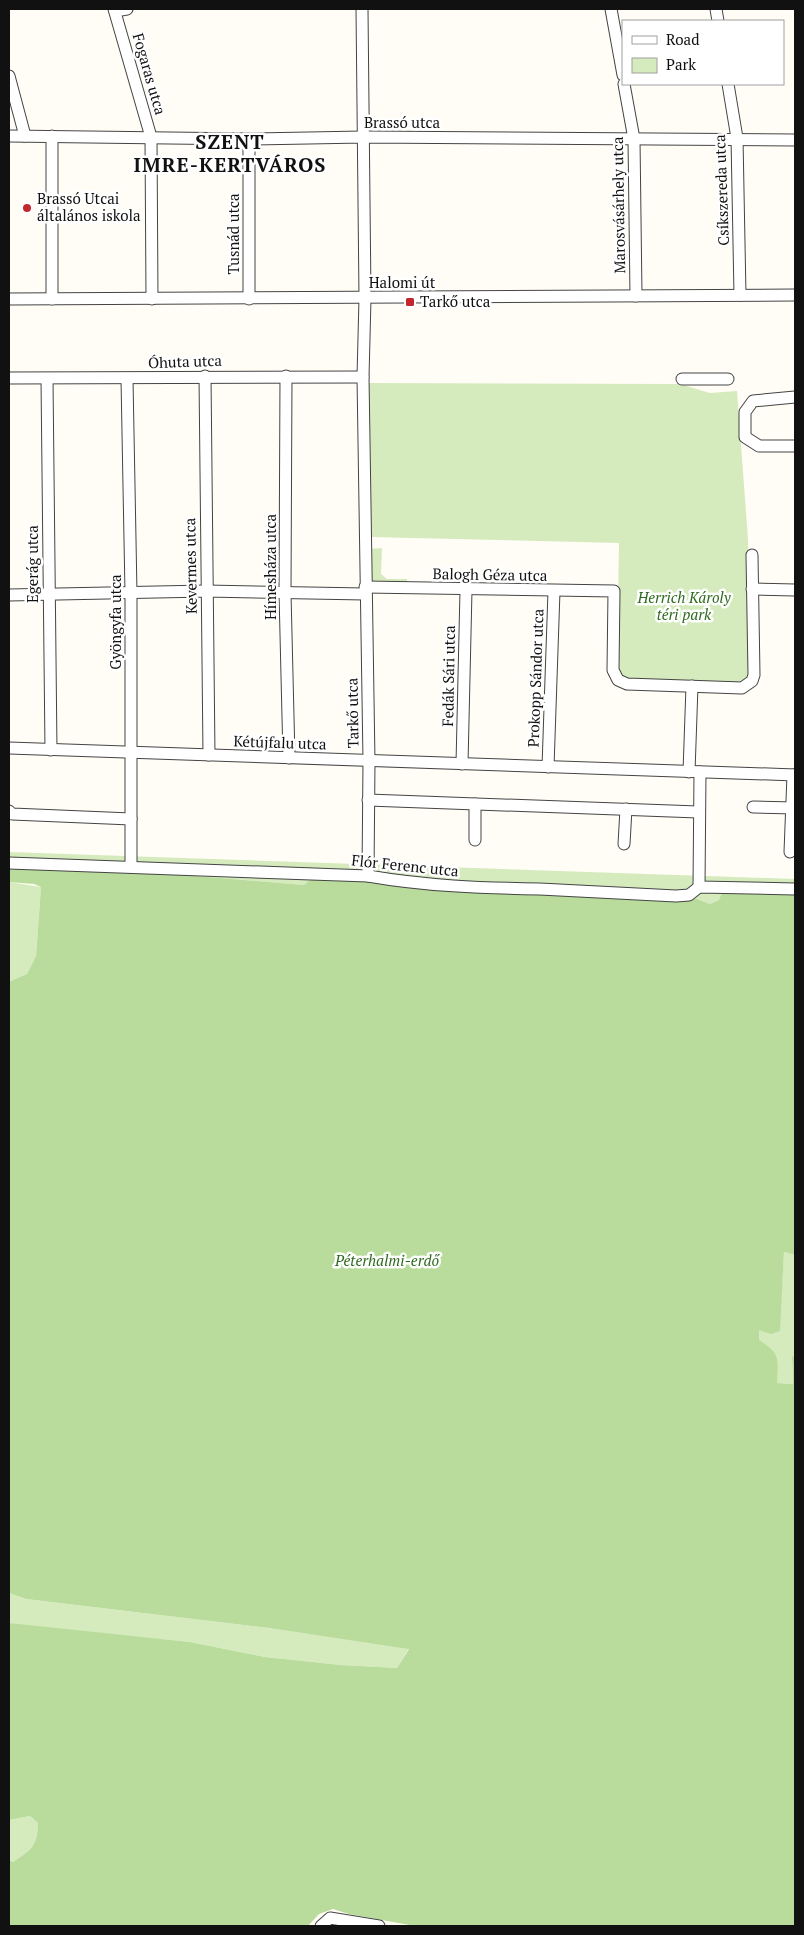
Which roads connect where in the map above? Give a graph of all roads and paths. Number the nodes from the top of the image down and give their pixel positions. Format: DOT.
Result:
graph roads {
  1 [pos="127,9"];
  2 [pos="362,9"];
  3 [pos="611,9"];
  4 [pos="114,10"];
  5 [pos="622,70"];
  6 [pos="9,76"];
  7 [pos="624,85"];
  8 [pos="728,85"];
  9 [pos="9,136"];
  10 [pos="25,136"];
  11 [pos="52,136"];
  12 [pos="151,137"];
  13 [pos="363,137"];
  14 [pos="737,138"];
  15 [pos="250,139"];
  16 [pos="634,139"];
  17 [pos="795,140"];
  18 [pos="795,295"];
  19 [pos="636,296"];
  20 [pos="740,296"];
  21 [pos="365,298"];
  22 [pos="9,299"];
  23 [pos="152,299"];
  24 [pos="249,299"];
  25 [pos="52,300"];
  26 [pos="205,376"];
  27 [pos="286,376"];
  28 [pos="363,377"];
  29 [pos="9,378"];
  30 [pos="47,379"];
  31 [pos="127,379"];
  32 [pos="682,379"];
  33 [pos="728,379"];
  34 [pos="795,397"];
  35 [pos="795,446"];
  36 [pos="752,554"];
  37 [pos="752,589"];
  38 [pos="365,590"];
  39 [pos="466,590"];
  40 [pos="795,590"];
  41 [pos="206,591"];
  42 [pos="554,591"];
  43 [pos="285,593"];
  44 [pos="131,594"];
  45 [pos="9,595"];
  46 [pos="48,595"];
  47 [pos="692,686"];
  48 [pos="9,748"];
  49 [pos="51,750"];
  50 [pos="130,752"];
  51 [pos="209,755"];
  52 [pos="289,758"];
  53 [pos="369,761"];
  54 [pos="462,764"];
  55 [pos="548,767"];
  56 [pos="694,772"];
  57 [pos="794,775"];
  58 [pos="368,800"];
  59 [pos="475,804"];
  60 [pos="753,806"];
  61 [pos="794,808"];
  62 [pos="626,809"];
  63 [pos="9,811"];
  64 [pos="698,812"];
  65 [pos="131,819"];
  66 [pos="475,840"];
  67 [pos="624,844"];
  68 [pos="790,852"];
  69 [pos="9,863"];
  70 [pos="131,866"];
  71 [pos="368,876"];
  72 [pos="699,887"];
  73 [pos="795,889"];
  74 [pos="321,1926"];
  75 [pos="379,1926"];
  1 -- 4 [label="street"];
  2 -- 13 [label="street, Tarkő utca"];
  3 -- 5 [label="street"];
  4 -- 12 [label="street, Fogaras utca"];
  6 -- 10 [label="street"];
  7 -- 16 [label="street, Marosvásárhely utca"];
  8 -- 14 [label="street, Csíkszereda utca"];
  9 -- 10 [label="street, Brassó utca"];
  10 -- 11 [label="street, Brassó utca"];
  11 -- 12 [label="street, Brassó utca"];
  11 -- 25 [label="street"];
  12 -- 15 [label="street, Brassó utca"];
  12 -- 23 [label="street, Fogaras utca"];
  13 -- 15 [label="street, Brassó utca"];
  13 -- 16 [label="street, Brassó utca"];
  13 -- 21 [label="street, Tarkő utca"];
  14 -- 16 [label="street, Brassó utca"];
  14 -- 17 [label="street, Brassó utca"];
  14 -- 20 [label="street, Csíkszereda utca"];
  15 -- 24 [label="street, Tusnád utca"];
  16 -- 19 [label="street, Marosvásárhely utca"];
  18 -- 20 [label="street, Halomi út"];
  19 -- 20 [label="street, Halomi út"];
  19 -- 21 [label="street, Halomi út"];
  21 -- 24 [label="street, Halomi út"];
  21 -- 28 [label="street, Tarkő utca"];
  22 -- 25 [label="street, Halomi út"];
  23 -- 24 [label="street, Halomi út"];
  23 -- 25 [label="street, Halomi út"];
  26 -- 27 [label="street, Óhuta utca"];
  26 -- 31 [label="street, Óhuta utca"];
  26 -- 41 [label="street, Kevermes utca"];
  27 -- 28 [label="street, Óhuta utca"];
  27 -- 43 [label="street, Hímesháza utca"];
  28 -- 38 [label="street, Tarkő utca"];
  29 -- 30 [label="street, Óhuta utca"];
  30 -- 31 [label="street, Óhuta utca"];
  30 -- 46 [label="street, Egerág utca"];
  31 -- 44 [label="street, Gyöngyfa utca"];
  32 -- 33 [label="street"];
  34 -- 35 [label="street"];
  36 -- 37 [label="street"];
  37 -- 40 [label="street"];
  37 -- 47 [label="street"];
  38 -- 39 [label="street, Balogh Géza utca"];
  38 -- 43 [label="street, Balogh Géza utca"];
  38 -- 53 [label="street, Tarkő utca"];
  39 -- 42 [label="street, Balogh Géza utca"];
  39 -- 54 [label="street, Fedák Sári utca"];
  41 -- 43 [label="street, Balogh Géza utca"];
  41 -- 44 [label="street, Balogh Géza utca"];
  41 -- 51 [label="street, Kevermes utca"];
  42 -- 47 [label="street, Balogh Géza utca"];
  42 -- 55 [label="street, Prokopp Sándor utca"];
  43 -- 52 [label="street, Hímesháza utca"];
  44 -- 46 [label="street, Balogh Géza utca"];
  44 -- 50 [label="street, Gyöngyfa utca"];
  45 -- 46 [label="street, Balogh Géza utca"];
  46 -- 49 [label="street, Egerág utca"];
  47 -- 56 [label="street"];
  48 -- 49 [label="street, Kétújfalu utca"];
  49 -- 50 [label="street, Kétújfalu utca"];
  50 -- 51 [label="street, Kétújfalu utca"];
  50 -- 65 [label="street, Gyöngyfa utca"];
  51 -- 52 [label="street, Kétújfalu utca"];
  52 -- 53 [label="street, Kétújfalu utca"];
  53 -- 54 [label="street, Kétújfalu utca"];
  53 -- 58 [label="street, Tarkő utca"];
  54 -- 55 [label="street, Kétújfalu utca"];
  55 -- 56 [label="street, Kétújfalu utca"];
  56 -- 57 [label="street, Kétújfalu utca"];
  56 -- 64 [label="street"];
  57 -- 61 [label="street, Kétújfalu utca"];
  58 -- 59 [label="street"];
  58 -- 71 [label="street, Tarkő utca"];
  59 -- 62 [label="street"];
  59 -- 66 [label="street"];
  60 -- 61 [label="street"];
  61 -- 68 [label="street, Kétújfalu utca"];
  62 -- 64 [label="street"];
  62 -- 67 [label="street"];
  63 -- 65 [label="street"];
  64 -- 72 [label="street"];
  65 -- 70 [label="street, Gyöngyfa utca"];
  69 -- 70 [label="street, Flór Ferenc utca"];
  70 -- 71 [label="street, Flór Ferenc utca"];
  71 -- 72 [label="street, Flór Ferenc utca"];
  72 -- 73 [label="street, Flór Ferenc utca"];
  74 -- 75 [label="street"];
}
